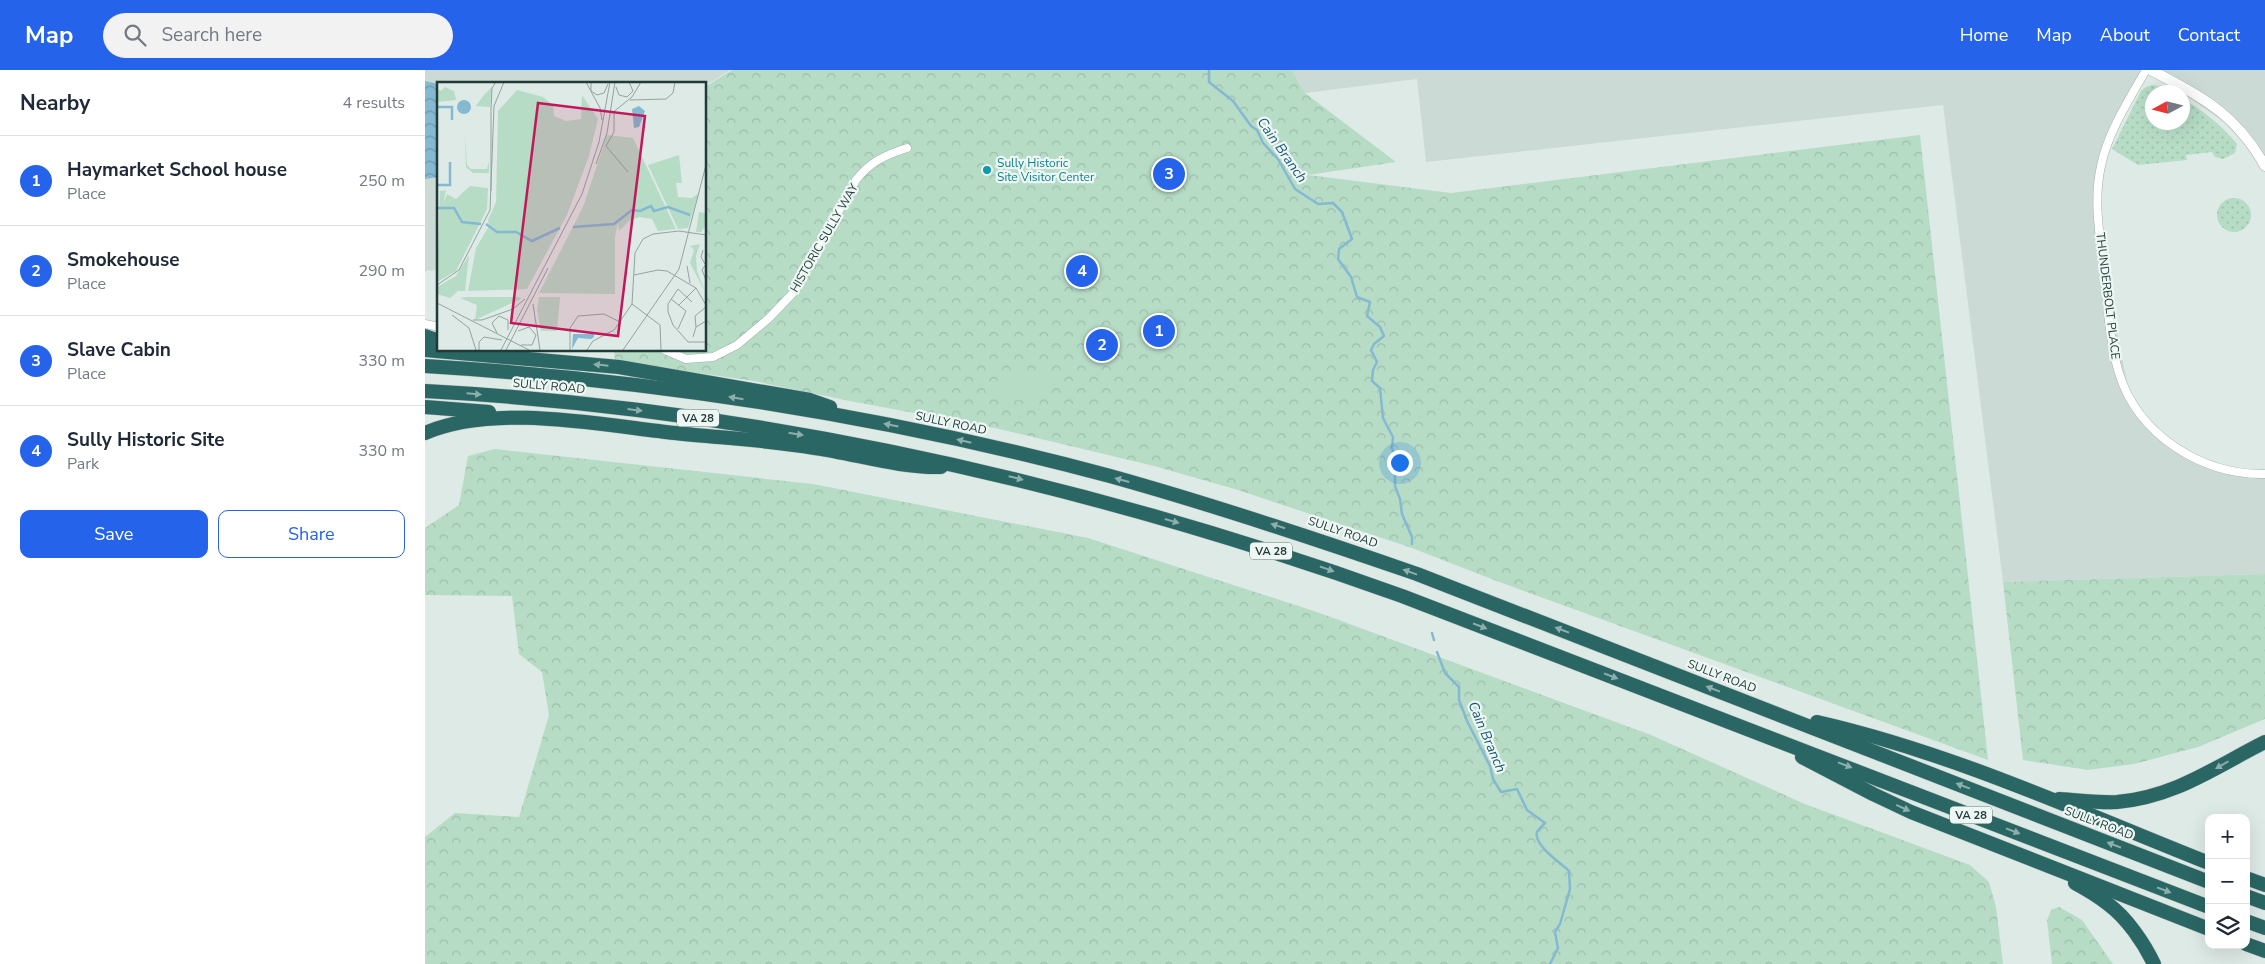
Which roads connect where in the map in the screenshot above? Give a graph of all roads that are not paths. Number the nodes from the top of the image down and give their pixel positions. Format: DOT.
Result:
graph roads {
  1 [pos="2146,70"];
  2 [pos="2151,70"];
  3 [pos="907,148"];
  4 [pos="2265,166"];
  5 [pos="425,336"];
  6 [pos="437,340"];
  7 [pos="439,351"];
  8 [pos="488,351"];
  9 [pos="667,351"];
  10 [pos="511,356"];
  11 [pos="425,366"];
  12 [pos="425,391"];
  13 [pos="425,407"];
  14 [pos="560,421"];
  15 [pos="871,422"];
  16 [pos="425,433"];
  17 [pos="968,467"];
  18 [pos="2265,474"];
  19 [pos="1759,706"];
  20 [pos="1734,724"];
  21 [pos="2265,742"];
  22 [pos="2045,798"];
  23 [pos="2205,861"];
  24 [pos="2042,862"];
  25 [pos="2250,879"];
  26 [pos="2205,880"];
  27 [pos="2265,885"];
  28 [pos="2250,897"];
  29 [pos="2265,903"];
  30 [pos="2205,905"];
  31 [pos="2250,922"];
  32 [pos="2205,927"];
  33 [pos="2265,928"];
  34 [pos="2250,945"];
  35 [pos="2265,951"];
  36 [pos="2153,964"];
  1 -- 18 [label="street, THUNDERBOLT PLACE"];
  2 -- 4 [label="street"];
  3 -- 9 [label="street, HISTORIC SULLY WAY"];
  5 -- 6 [label="highway"];
  7 -- 10 [label="highway"];
  8 -- 10 [label="highway"];
  15 -- 10 [label="highway, one-way"];
  15 -- 11 [label="highway, SULLY ROAD / VA 28, one-way"];
  12 -- 17 [label="highway, SULLY ROAD / VA 28, one-way"];
  13 -- 14 [label="highway"];
  14 -- 16 [label="highway"];
  14 -- 17 [label="highway"];
  19 -- 15 [label="highway, SULLY ROAD / VA 28, one-way"];
  17 -- 20 [label="highway, SULLY ROAD / VA 28, one-way"];
  19 -- 22 [label="highway"];
  26 -- 19 [label="highway, SULLY ROAD / VA 28, one-way"];
  20 -- 24 [label="highway, one-way"];
  20 -- 30 [label="highway, SULLY ROAD / VA 28, one-way"];
  21 -- 22 [label="highway, one-way"];
  22 -- 23 [label="highway"];
  24 -- 32 [label="highway"];
  24 -- 36 [label="highway"];
  25 -- 27 [label="highway"];
  28 -- 29 [label="highway"];
  31 -- 33 [label="highway"];
  34 -- 35 [label="highway"];
}
